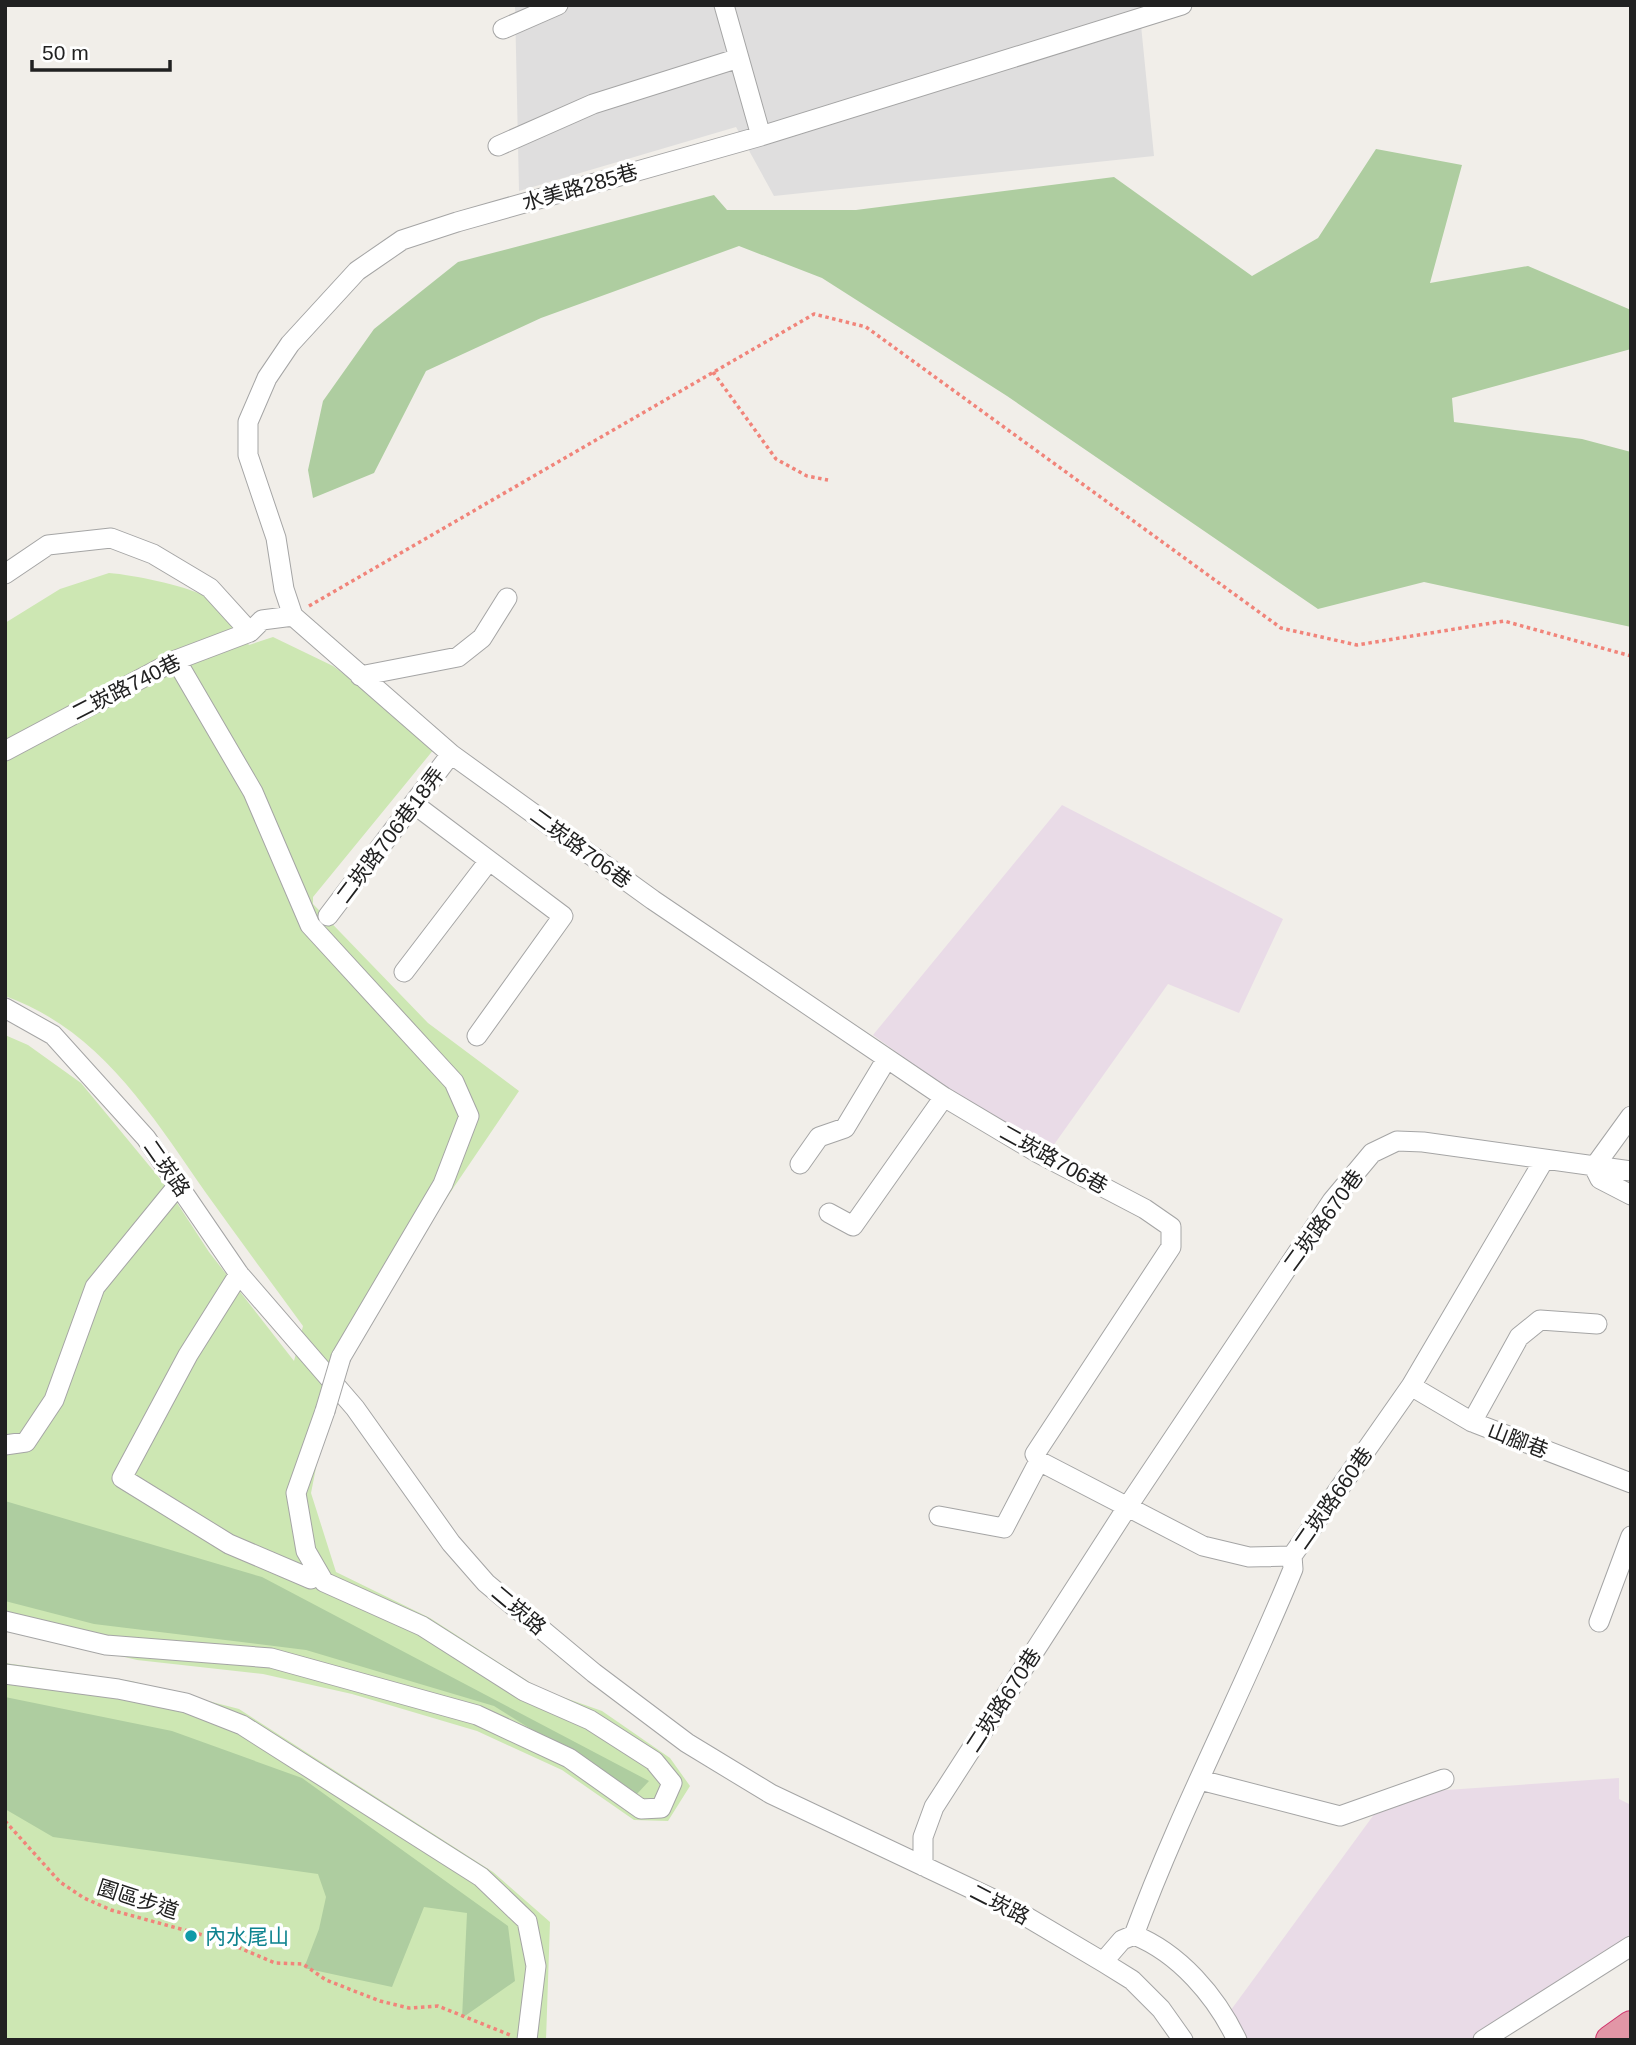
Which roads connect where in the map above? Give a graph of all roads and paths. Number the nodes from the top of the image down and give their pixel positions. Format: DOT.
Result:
graph roads {
  1 [pos="558,5"];
  2 [pos="724,5"];
  3 [pos="1182,5"];
  4 [pos="1140,12"];
  5 [pos="503,29"];
  6 [pos="739,58"];
  7 [pos="761,136"];
  8 [pos="498,146"];
  9 [pos="713,372"];
  10 [pos="828,480"];
  11 [pos="5,574"];
  12 [pos="508,598"];
  13 [pos="292,615"];
  14 [pos="250,632"];
  15 [pos="1631,656"];
  16 [pos="176,660"];
  17 [pos="360,676"];
  18 [pos="5,751"];
  19 [pos="451,754"];
  20 [pos="414,804"];
  21 [pos="488,862"];
  22 [pos="328,916"];
  23 [pos="404,972"];
  24 [pos="5,1007"];
  25 [pos="477,1036"];
  26 [pos="887,1060"];
  27 [pos="944,1097"];
  28 [pos="1631,1116"];
  29 [pos="1544,1160"];
  30 [pos="800,1164"];
  31 [pos="1594,1167"];
  32 [pos="1631,1171"];
  33 [pos="179,1184"];
  34 [pos="1631,1195"];
  35 [pos="829,1213"];
  36 [pos="239,1274"];
  37 [pos="1597,1324"];
  38 [pos="1411,1386"];
  39 [pos="1472,1422"];
  40 [pos="5,1445"];
  41 [pos="1039,1461"];
  42 [pos="1631,1483"];
  43 [pos="1128,1506"];
  44 [pos="939,1516"];
  45 [pos="1631,1536"];
  46 [pos="1293,1556"];
  47 [pos="311,1579"];
  48 [pos="5,1621"];
  49 [pos="1599,1622"];
  50 [pos="5,1674"];
  51 [pos="1444,1779"];
  52 [pos="1200,1780"];
  53 [pos="5,1821"];
  54 [pos="923,1866"];
  55 [pos="1134,1935"];
  56 [pos="1631,1946"];
  57 [pos="1103,1962"];
  58 [pos="1631,2025"];
  59 [pos="519,2038"];
  60 [pos="1182,2040"];
  61 [pos="1237,2040"];
  62 [pos="1483,2040"];
  63 [pos="1610,2040"];
  1 -- 5 [label="street"];
  2 -- 6 [label="street"];
  3 -- 4 [label="street, 水美路285巷"];
  4 -- 7 [label="street, 水美路285巷"];
  6 -- 7 [label="street"];
  6 -- 8 [label="street"];
  7 -- 13 [label="street, 水美路285巷"];
  9 -- 10 [label="path"];
  9 -- 13 [label="path"];
  9 -- 15 [label="path"];
  11 -- 14 [label="street"];
  12 -- 17 [label="street"];
  13 -- 14 [label="street"];
  13 -- 17 [label="street, 二崁路706巷"];
  14 -- 16 [label="street, 二崁路740巷"];
  16 -- 18 [label="street, 二崁路740巷"];
  16 -- 48 [label="street, bridge"];
  17 -- 19 [label="street, 二崁路706巷"];
  19 -- 20 [label="street, 二崁路706巷18弄"];
  19 -- 26 [label="street, 二崁路706巷"];
  20 -- 21 [label="street"];
  20 -- 22 [label="street, 二崁路706巷18弄"];
  21 -- 23 [label="street"];
  21 -- 25 [label="street"];
  24 -- 33 [label="street, 二崁路"];
  26 -- 27 [label="street, 二崁路706巷"];
  26 -- 30 [label="street"];
  27 -- 35 [label="street"];
  27 -- 41 [label="street, 二崁路706巷"];
  28 -- 31 [label="street"];
  29 -- 31 [label="street, 二崁路670巷"];
  29 -- 38 [label="street, 二崁路660巷"];
  29 -- 43 [label="street, 二崁路670巷"];
  31 -- 32 [label="street, 二崁路670巷"];
  31 -- 34 [label="street"];
  33 -- 36 [label="street, 二崁路"];
  33 -- 40 [label="street"];
  36 -- 47 [label="street"];
  36 -- 54 [label="street, 二崁路"];
  37 -- 39 [label="street"];
  38 -- 39 [label="street, 山腳巷"];
  38 -- 46 [label="street, 二崁路660巷"];
  39 -- 42 [label="street, 山腳巷"];
  41 -- 43 [label="street"];
  41 -- 44 [label="street"];
  43 -- 46 [label="street"];
  43 -- 54 [label="street, 二崁路670巷"];
  45 -- 49 [label="street"];
  46 -- 52 [label="street, 二崁路660巷"];
  50 -- 59 [label="street"];
  51 -- 52 [label="street"];
  52 -- 55 [label="street, 二崁路660巷"];
  53 -- 59 [label="path, 園區步道"];
  54 -- 57 [label="street, 二崁路"];
  55 -- 57 [label="street"];
  55 -- 61 [label="street"];
  56 -- 62 [label="street"];
  57 -- 60 [label="street, 二崁路"];
  58 -- 63 [label="highway"];
}
